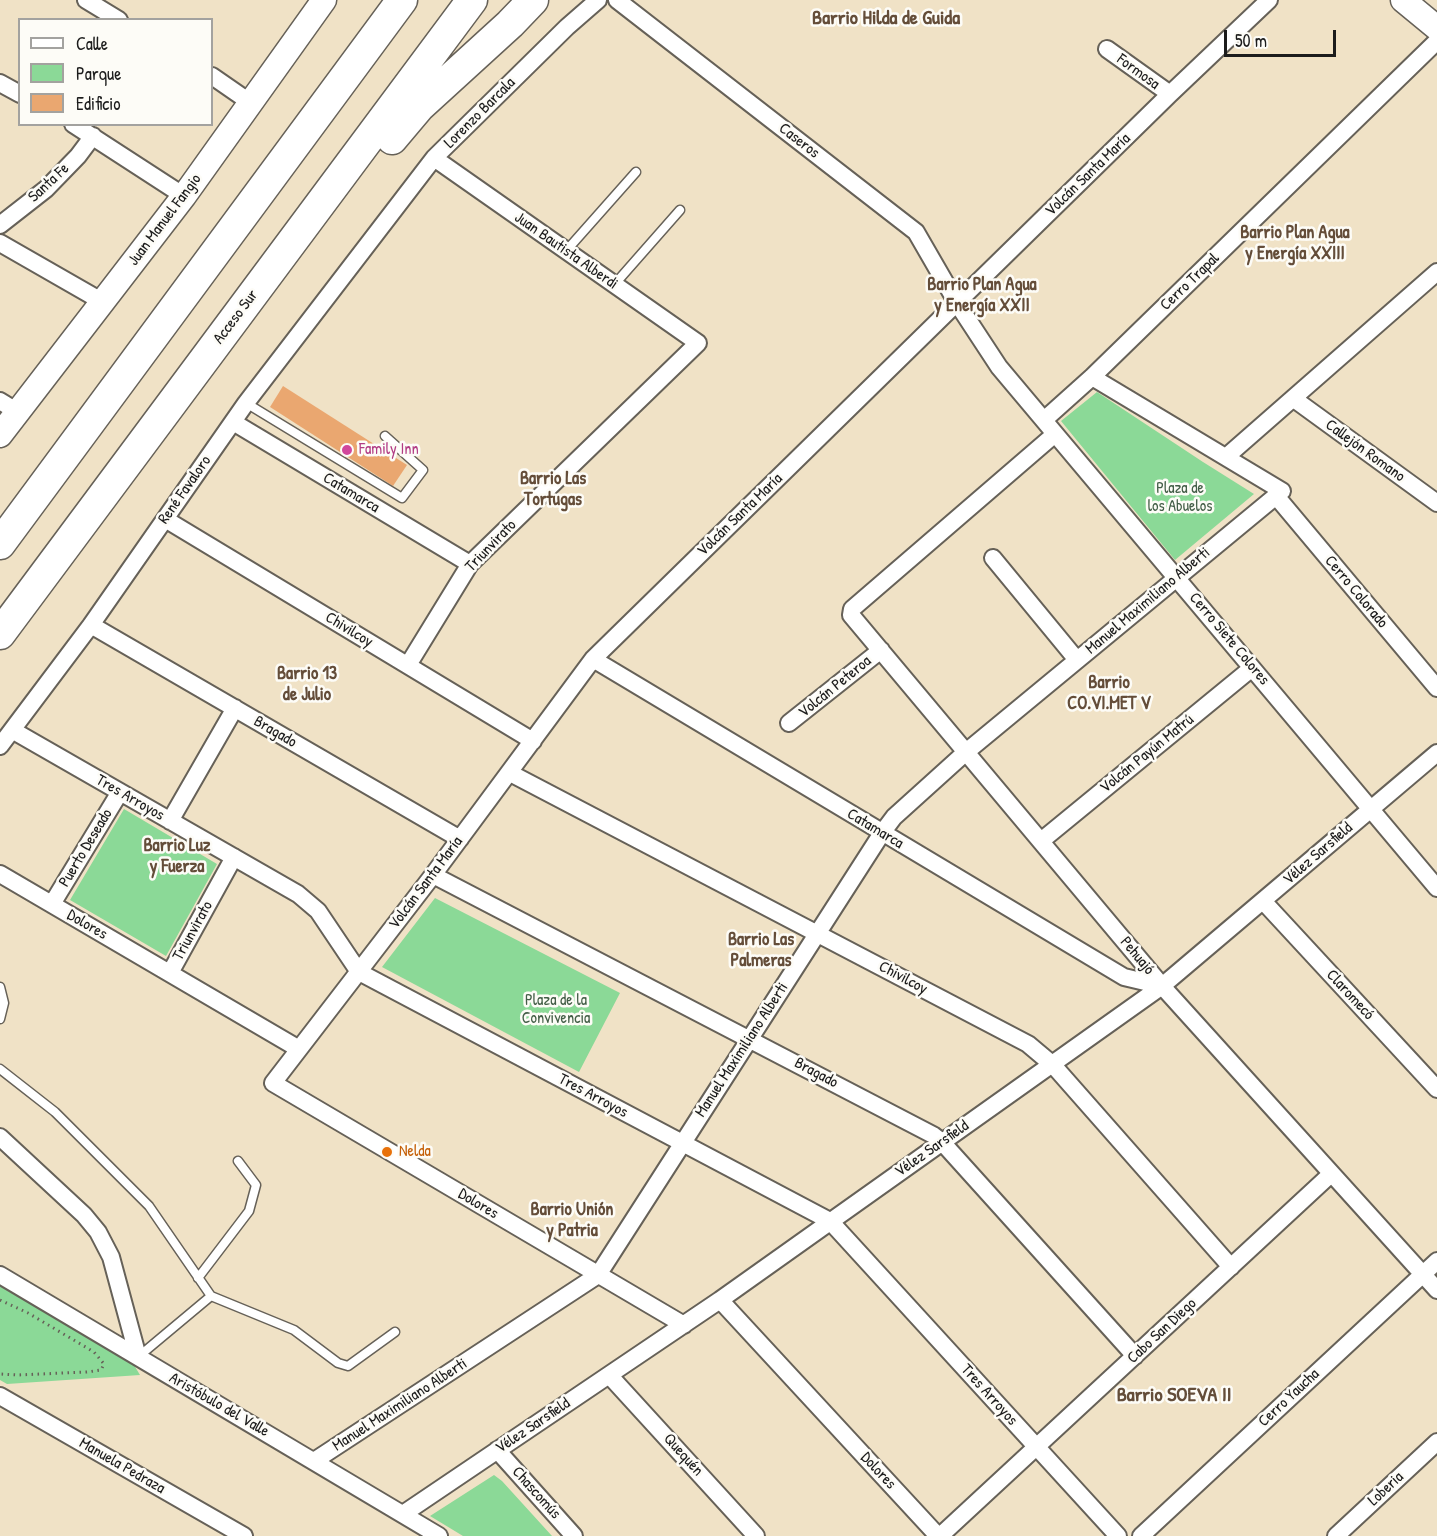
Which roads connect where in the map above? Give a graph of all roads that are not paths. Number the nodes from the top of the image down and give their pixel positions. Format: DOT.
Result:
graph roads {
  1 [pos="86,0"];
  2 [pos="324,0"];
  3 [pos="384,0"];
  4 [pos="402,0"];
  5 [pos="472,0"];
  6 [pos="532,0"];
  7 [pos="598,0"];
  8 [pos="617,0"];
  9 [pos="1269,0"];
  10 [pos="1403,0"];
  11 [pos="116,18"];
  12 [pos="1437,28"];
  13 [pos="1437,41"];
  14 [pos="1107,49"];
  15 [pos="213,77"];
  16 [pos="0,83"];
  17 [pos="18,93"];
  18 [pos="1170,94"];
  19 [pos="251,103"];
  20 [pos="77,126"];
  21 [pos="93,135"];
  22 [pos="434,158"];
  23 [pos="636,172"];
  24 [pos="184,196"];
  25 [pos="251,205"];
  26 [pos="680,210"];
  27 [pos="0,225"];
  28 [pos="373,236"];
  29 [pos="0,243"];
  30 [pos="566,251"];
  31 [pos="1437,273"];
  32 [pos="614,285"];
  33 [pos="103,302"];
  34 [pos="957,303"];
  35 [pos="238,315"];
  36 [pos="698,343"];
  37 [pos="1092,377"];
  38 [pos="1294,399"];
  39 [pos="246,403"];
  40 [pos="9,406"];
  41 [pos="1044,420"];
  42 [pos="233,422"];
  43 [pos="1055,434"];
  44 [pos="0,435"];
  45 [pos="385,436"];
  46 [pos="1226,457"];
  47 [pos="1279,493"];
  48 [pos="1437,503"];
  49 [pos="165,519"];
  50 [pos="0,544"];
  51 [pos="993,558"];
  52 [pos="470,564"];
  53 [pos="1177,577"];
  54 [pos="91,625"];
  55 [pos="0,634"];
  56 [pos="881,650"];
  57 [pos="593,659"];
  58 [pos="1077,660"];
  59 [pos="408,665"];
  60 [pos="1252,668"];
  61 [pos="1437,688"];
  62 [pos="235,708"];
  63 [pos="789,723"];
  64 [pos="12,730"];
  65 [pos="533,741"];
  66 [pos="0,746"];
  67 [pos="966,752"];
  68 [pos="1437,753"];
  69 [pos="510,773"];
  70 [pos="120,792"];
  71 [pos="1370,810"];
  72 [pos="170,820"];
  73 [pos="882,833"];
  74 [pos="460,839"];
  75 [pos="1041,841"];
  76 [pos="234,857"];
  77 [pos="0,874"];
  78 [pos="433,875"];
  79 [pos="1437,888"];
  80 [pos="1263,902"];
  81 [pos="52,904"];
  82 [pos="817,933"];
  83 [pos="359,972"];
  84 [pos="170,973"];
  85 [pos="1162,986"];
  86 [pos="0,987"];
  87 [pos="0,1019"];
  88 [pos="750,1038"];
  89 [pos="299,1049"];
  90 [pos="1053,1065"];
  91 [pos="0,1069"];
  92 [pos="273,1083"];
  93 [pos="1437,1089"];
  94 [pos="0,1137"];
  95 [pos="942,1142"];
  96 [pos="682,1144"];
  97 [pos="238,1161"];
  98 [pos="1331,1174"];
  99 [pos="830,1221"];
  100 [pos="1437,1261"];
  101 [pos="1231,1267"];
  102 [pos="1423,1274"];
  103 [pos="0,1275"];
  104 [pos="598,1275"];
  105 [pos="198,1278"];
  106 [pos="1437,1290"];
  107 [pos="211,1296"];
  108 [pos="720,1300"];
  109 [pos="684,1324"];
  110 [pos="395,1332"];
  111 [pos="1135,1356"];
  112 [pos="138,1357"];
  113 [pos="609,1375"];
  114 [pos="0,1396"];
  115 [pos="1437,1442"];
  116 [pos="1037,1447"];
  117 [pos="497,1450"];
  118 [pos="314,1461"];
  119 [pos="402,1514"];
  120 [pos="431,1534"];
  121 [pos="244,1536"];
  122 [pos="574,1536"];
  123 [pos="756,1536"];
  124 [pos="939,1536"];
  125 [pos="1118,1536"];
  126 [pos="1141,1536"];
  127 [pos="1336,1536"];
  1 -- 11 [label="street"];
  2 -- 19 [label="street, Juan Manuel Fangio"];
  3 -- 25 [label="highway"];
  4 -- 25 [label="highway"];
  5 -- 35 [label="highway, Acceso Sur"];
  6 -- 35 [label="highway"];
  7 -- 22 [label="street, Lorenzo Barcala"];
  8 -- 34 [label="street, Caseros"];
  9 -- 18 [label="street, Volcán Santa María"];
  10 -- 12 [label="street"];
  13 -- 37 [label="street, Cerro Trapal"];
  14 -- 18 [label="street, Formosa"];
  15 -- 19 [label="street"];
  16 -- 17 [label="street"];
  18 -- 34 [label="street, Volcán Santa María"];
  19 -- 24 [label="street, Juan Manuel Fangio"];
  20 -- 21 [label="street"];
  21 -- 24 [label="street"];
  21 -- 27 [label="street, Santa Fe"];
  22 -- 28 [label="street, Lorenzo Barcala"];
  22 -- 30 [label="street, Juan Bautista Alberdi"];
  23 -- 30 [label="lane"];
  24 -- 33 [label="street, Juan Manuel Fangio"];
  25 -- 50 [label="highway"];
  26 -- 32 [label="lane"];
  28 -- 39 [label="street, René Favaloro"];
  29 -- 33 [label="street"];
  30 -- 32 [label="street, Juan Bautista Alberdi"];
  31 -- 38 [label="street"];
  32 -- 36 [label="street, Juan Bautista Alberdi"];
  33 -- 40 [label="street, Juan Manuel Fangio"];
  34 -- 41 [label="street, Cerro Siete Colores"];
  34 -- 57 [label="street, Volcán Santa María"];
  35 -- 55 [label="highway, Acceso Sur"];
  36 -- 52 [label="street, Triunvirato"];
  37 -- 41 [label="street, Cerro Trapal"];
  37 -- 46 [label="street, Cerro Colorado"];
  38 -- 46 [label="street"];
  38 -- 48 [label="street, Callejón Romano"];
  39 -- 42 [label="street, René Favaloro"];
  39 -- 45 [label="lane"];
  40 -- 44 [label="street, Juan Manuel Fangio"];
  41 -- 43 [label="street, Cerro Siete Colores"];
  42 -- 49 [label="street, René Favaloro"];
  42 -- 52 [label="street, Catamarca"];
  43 -- 53 [label="street, Cerro Siete Colores"];
  43 -- 56 [label="street, Pehuajó"];
  46 -- 47 [label="street, Cerro Colorado"];
  47 -- 53 [label="street, Manuel Maximiliano Alberti"];
  47 -- 61 [label="street, Cerro Colorado"];
  49 -- 54 [label="street, René Favaloro"];
  49 -- 59 [label="street, Chivilcoy"];
  51 -- 58 [label="street"];
  52 -- 59 [label="street, Triunvirato"];
  53 -- 58 [label="street, Manuel Maximiliano Alberti"];
  53 -- 60 [label="street, Cerro Siete Colores"];
  54 -- 62 [label="street, Bragado"];
  54 -- 64 [label="street, René Favaloro"];
  56 -- 63 [label="street, Volcán Peteroa"];
  56 -- 67 [label="street, Pehuajó"];
  57 -- 65 [label="street, Volcán Santa María"];
  57 -- 73 [label="street, Catamarca"];
  58 -- 67 [label="street, Manuel Maximiliano Alberti"];
  59 -- 65 [label="street, Chivilcoy"];
  60 -- 71 [label="street, Cerro Siete Colores"];
  60 -- 75 [label="street, Volcán Payún Matrú"];
  62 -- 72 [label="street"];
  62 -- 74 [label="street, Bragado"];
  64 -- 66 [label="street, René Favaloro"];
  64 -- 70 [label="street, Tres Arroyos"];
  65 -- 69 [label="street, Volcán Santa María"];
  67 -- 73 [label="street, Manuel Maximiliano Alberti"];
  67 -- 75 [label="street, Pehuajó"];
  68 -- 71 [label="street, Vélez Sarsfield"];
  69 -- 74 [label="street, Volcán Santa María"];
  69 -- 82 [label="street, Chivilcoy"];
  70 -- 72 [label="street, Tres Arroyos"];
  70 -- 81 [label="street, Puerto Deseado"];
  71 -- 79 [label="street, Cerro Siete Colores"];
  71 -- 80 [label="street, Vélez Sarsfield"];
  72 -- 76 [label="street, Tres Arroyos"];
  73 -- 82 [label="street, Manuel Maximiliano Alberti"];
  73 -- 85 [label="street, Catamarca"];
  74 -- 78 [label="street, Volcán Santa María"];
  75 -- 85 [label="street, Pehuajó"];
  76 -- 83 [label="street, Tres Arroyos"];
  76 -- 84 [label="street, Triunvirato"];
  77 -- 81 [label="street, Dolores"];
  78 -- 83 [label="street, Volcán Santa María"];
  78 -- 88 [label="street, Bragado"];
  80 -- 85 [label="street, Vélez Sarsfield"];
  80 -- 93 [label="street, Claromecó"];
  81 -- 84 [label="street, Dolores"];
  82 -- 88 [label="street, Manuel Maximiliano Alberti"];
  82 -- 90 [label="street, Chivilcoy"];
  83 -- 89 [label="street, Volcán Santa María"];
  83 -- 96 [label="street, Tres Arroyos"];
  84 -- 89 [label="street, Dolores"];
  85 -- 90 [label="street, Vélez Sarsfield"];
  85 -- 98 [label="street, Pehuajó"];
  86 -- 87 [label="lane"];
  88 -- 95 [label="street, Bragado"];
  88 -- 96 [label="street, Manuel Maximiliano Alberti"];
  89 -- 92 [label="street, Volcán Santa María"];
  90 -- 95 [label="street, Vélez Sarsfield"];
  90 -- 101 [label="street, Chivilcoy"];
  91 -- 105 [label="lane"];
  92 -- 104 [label="street, Dolores"];
  94 -- 112 [label="street"];
  95 -- 99 [label="street, Vélez Sarsfield"];
  95 -- 111 [label="street, Bragado"];
  96 -- 99 [label="street, Tres Arroyos"];
  96 -- 104 [label="street, Manuel Maximiliano Alberti"];
  97 -- 105 [label="lane"];
  98 -- 101 [label="street, Cabo San Diego"];
  98 -- 102 [label="street, Pehuajó"];
  99 -- 108 [label="street, Vélez Sarsfield"];
  99 -- 116 [label="street, Tres Arroyos"];
  100 -- 102 [label="street, Cerro Yaucha"];
  101 -- 111 [label="street, Cabo San Diego"];
  102 -- 106 [label="street, Pehuajó"];
  102 -- 126 [label="street, Cerro Yaucha"];
  103 -- 112 [label="street, Aristóbulo del Valle"];
  104 -- 109 [label="street, Dolores"];
  104 -- 118 [label="street, Manuel Maximiliano Alberti"];
  105 -- 107 [label="lane"];
  107 -- 110 [label="lane"];
  107 -- 112 [label="lane"];
  108 -- 109 [label="street, Vélez Sarsfield"];
  108 -- 124 [label="street, Dolores"];
  109 -- 113 [label="street, Vélez Sarsfield"];
  111 -- 116 [label="street, Cabo San Diego"];
  112 -- 118 [label="street, Aristóbulo del Valle"];
  113 -- 117 [label="street, Vélez Sarsfield"];
  113 -- 123 [label="street, Quequén"];
  114 -- 121 [label="street, Manuela Pedraza"];
  115 -- 127 [label="street, Loberia"];
  116 -- 124 [label="street, Cabo San Diego"];
  116 -- 125 [label="street, Tres Arroyos"];
  117 -- 119 [label="street, Vélez Sarsfield"];
  117 -- 122 [label="street, Chascomús"];
  118 -- 119 [label="street, Aristóbulo del Valle"];
  119 -- 120 [label="street, Aristóbulo del Valle"];
}
